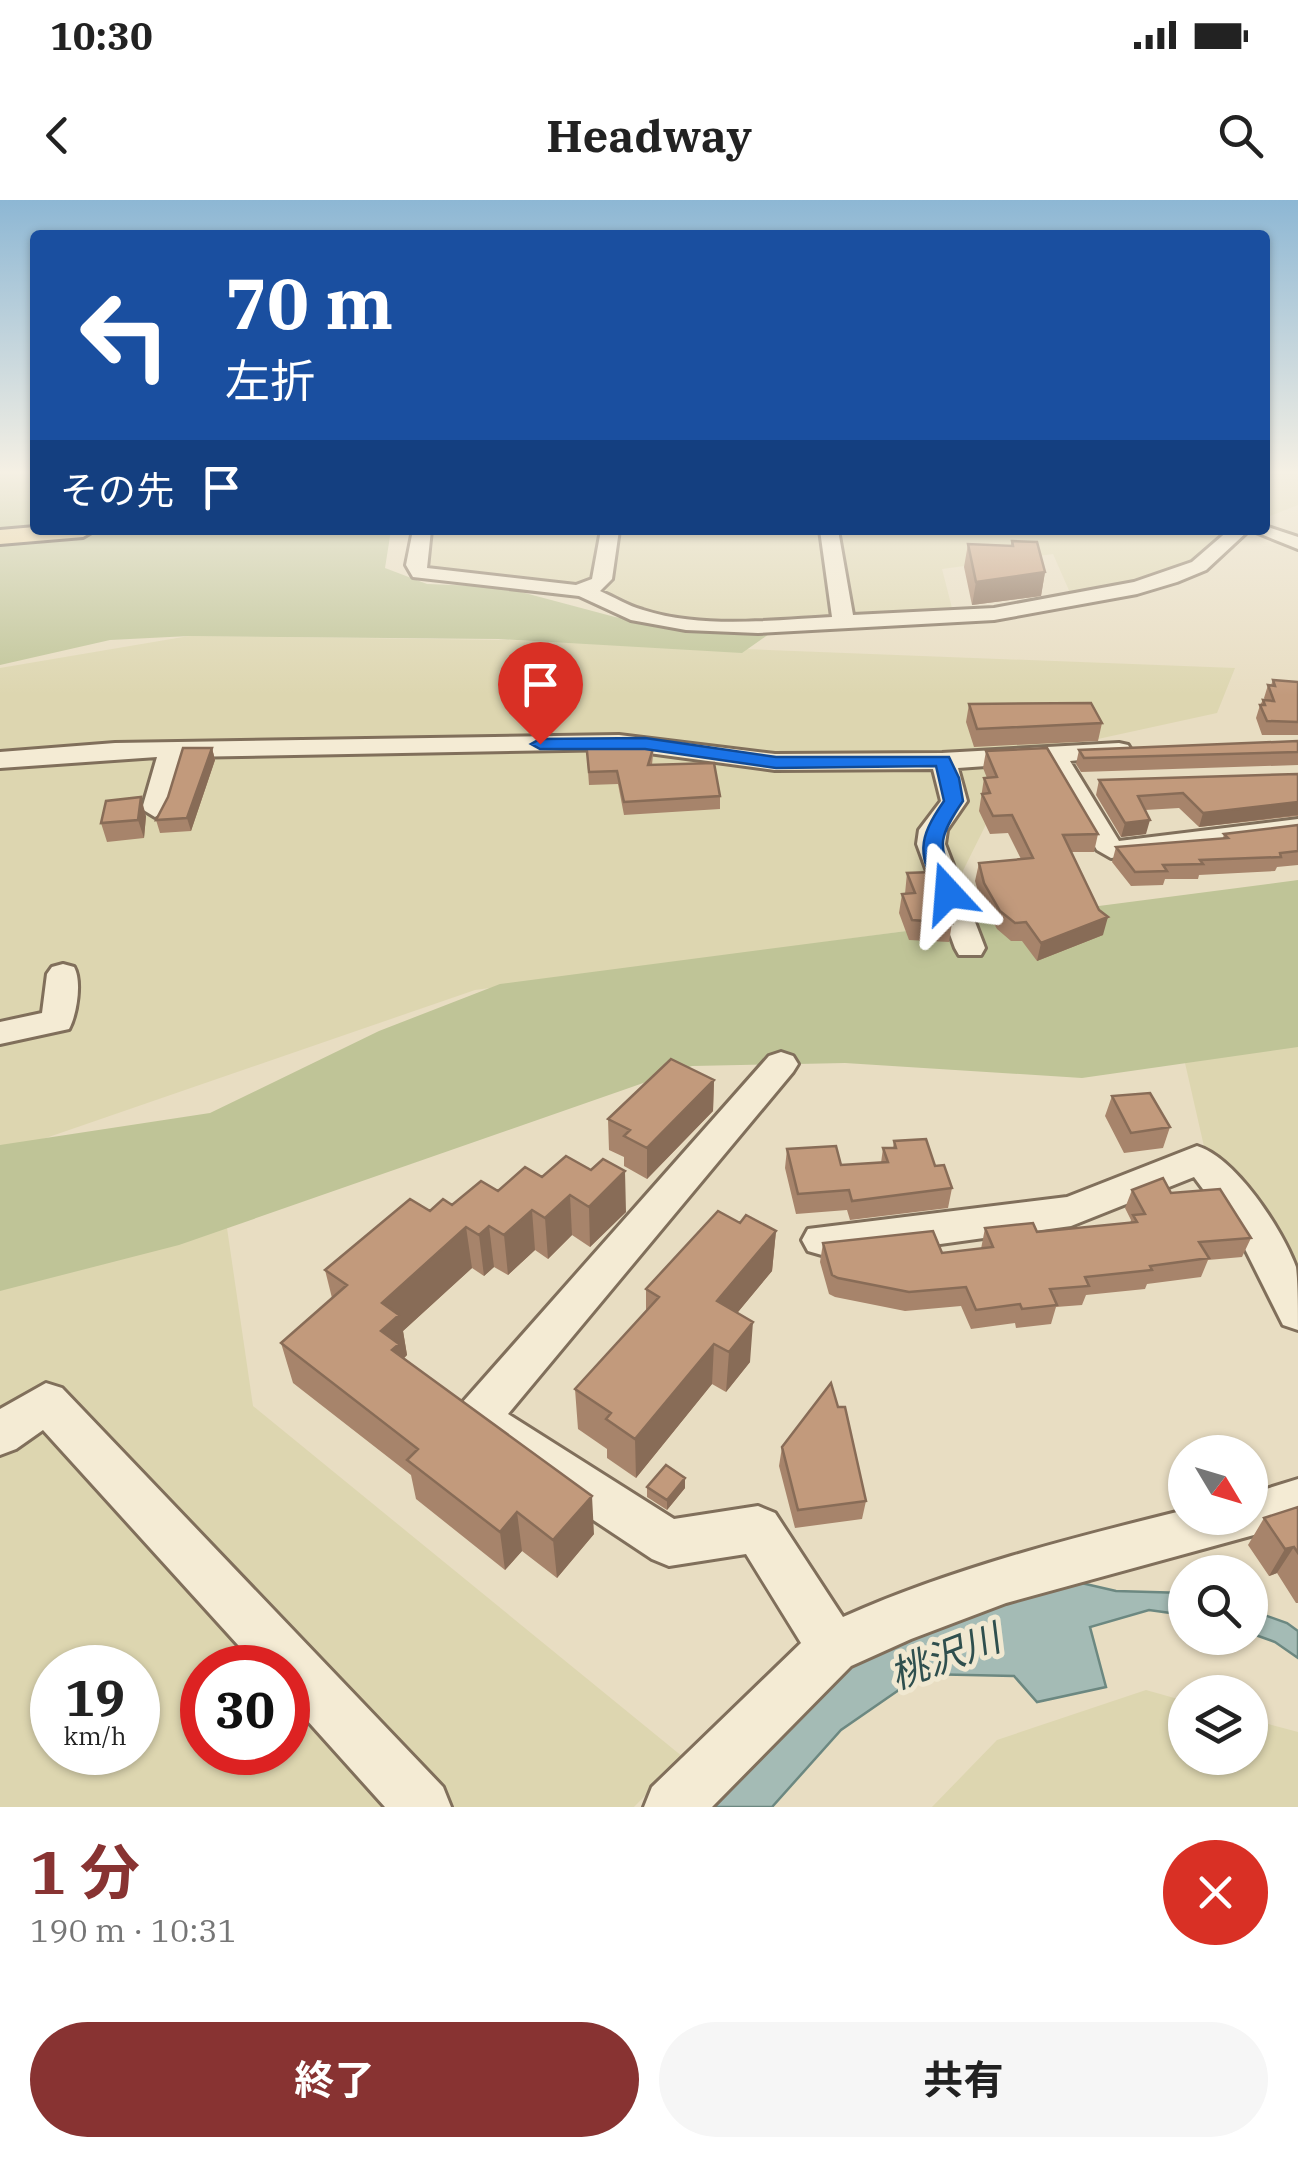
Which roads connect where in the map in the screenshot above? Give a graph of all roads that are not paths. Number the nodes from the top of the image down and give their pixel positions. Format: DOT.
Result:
graph roads {
  1 [pos="419,545"];
  2 [pos="608,545"];
  3 [pos="832,545"];
  4 [pos="1223,545"];
  5 [pos="582,590"];
  6 [pos="843,620"];
  7 [pos="1148,748"];
  8 [pos="172,751"];
  9 [pos="1053,754"];
  10 [pos="0,760"];
  11 [pos="942,761"];
  12 [pos="1108,782"];
  13 [pos="1070,784"];
  14 [pos="155,808"];
  15 [pos="1298,827"];
  16 [pos="970,948"];
  17 [pos="64,974"];
  18 [pos="0,1034"];
  19 [pos="781,1064"];
  20 [pos="822,1240"];
  21 [pos="1298,1312"];
  22 [pos="0,1435"];
  23 [pos="1298,1501"];
  24 [pos="1268,1510"];
  25 [pos="1177,1535"];
  26 [pos="833,1648"];
  27 [pos="424,1807"];
  28 [pos="672,1807"];
  1 -- 5 [label="street"];
  2 -- 5 [label="street"];
  3 -- 6 [label="street"];
  4 -- 6 [label="street"];
  5 -- 6 [label="street"];
  7 -- 9 [label="street"];
  8 -- 10 [label="street"];
  8 -- 11 [label="street"];
  8 -- 14 [label="street"];
  9 -- 11 [label="street"];
  9 -- 13 [label="street"];
  11 -- 16 [label="street"];
  12 -- 13 [label="street"];
  13 -- 15 [label="street"];
  17 -- 18 [label="street"];
  19 -- 26 [label="street"];
  20 -- 21 [label="street"];
  22 -- 27 [label="street"];
  23 -- 24 [label="street"];
  25 -- 26 [label="street"];
  26 -- 28 [label="street"];
}
